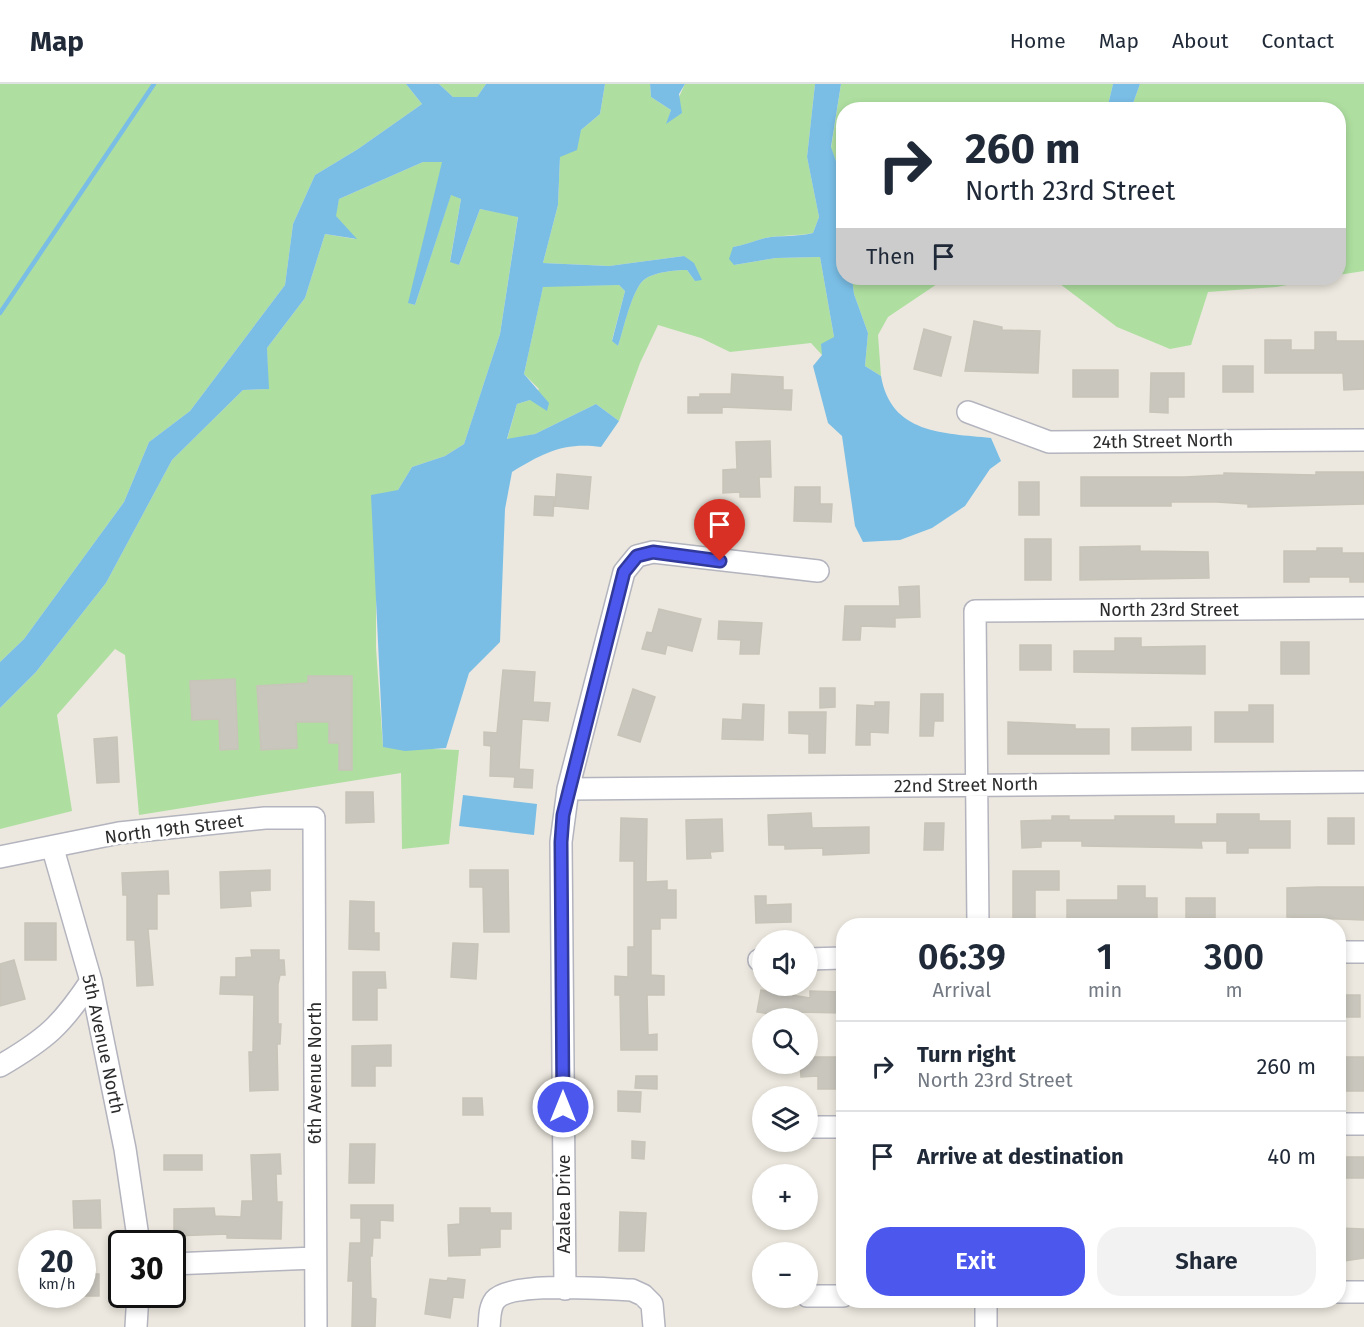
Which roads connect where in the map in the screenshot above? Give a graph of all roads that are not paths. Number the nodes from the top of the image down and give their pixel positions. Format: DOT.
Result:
graph roads {
  1 [pos="968,412"];
  2 [pos="1364,440"];
  3 [pos="818,571"];
  4 [pos="1364,609"];
  5 [pos="1364,782"];
  6 [pos="977,785"];
  7 [pos="568,789"];
  8 [pos="314,818"];
  9 [pos="53,849"];
  10 [pos="0,857"];
  11 [pos="978,918"];
  12 [pos="1346,952"];
  13 [pos="1364,952"];
  14 [pos="836,958"];
  15 [pos="818,959"];
  16 [pos="91,981"];
  17 [pos="0,1066"];
  18 [pos="1346,1124"];
  19 [pos="1364,1124"];
  20 [pos="818,1127"];
  21 [pos="836,1127"];
  22 [pos="137,1230"];
  23 [pos="315,1258"];
  24 [pos="186,1263"];
  25 [pos="565,1289"];
  26 [pos="1346,1292"];
  27 [pos="1364,1292"];
  28 [pos="818,1296"];
  29 [pos="836,1296"];
  30 [pos="137,1308"];
  31 [pos="986,1308"];
  32 [pos="136,1327"];
  33 [pos="316,1327"];
  34 [pos="489,1327"];
  35 [pos="654,1327"];
  36 [pos="986,1327"];
  1 -- 2 [label="street, 24th Street North"];
  3 -- 7 [label="street, Azalea Drive"];
  4 -- 6 [label="street, North 23rd Street"];
  5 -- 6 [label="street, 22nd Street North"];
  6 -- 7 [label="street, 22nd Street North"];
  6 -- 11 [label="street"];
  7 -- 25 [label="street, Azalea Drive"];
  8 -- 9 [label="street, North 19th Street"];
  8 -- 23 [label="street, 6th Avenue North"];
  9 -- 10 [label="street, North 19th Street"];
  9 -- 16 [label="street, 5th Avenue North"];
  12 -- 13 [label="street"];
  14 -- 15 [label="street"];
  16 -- 17 [label="street"];
  16 -- 22 [label="street, 5th Avenue North"];
  18 -- 19 [label="street"];
  20 -- 21 [label="street"];
  23 -- 24 [label="street"];
  23 -- 33 [label="street, 6th Avenue North"];
  25 -- 34 [label="street"];
  25 -- 35 [label="street"];
  26 -- 27 [label="street"];
  28 -- 29 [label="street"];
  30 -- 32 [label="street"];
  31 -- 36 [label="street"];
}
